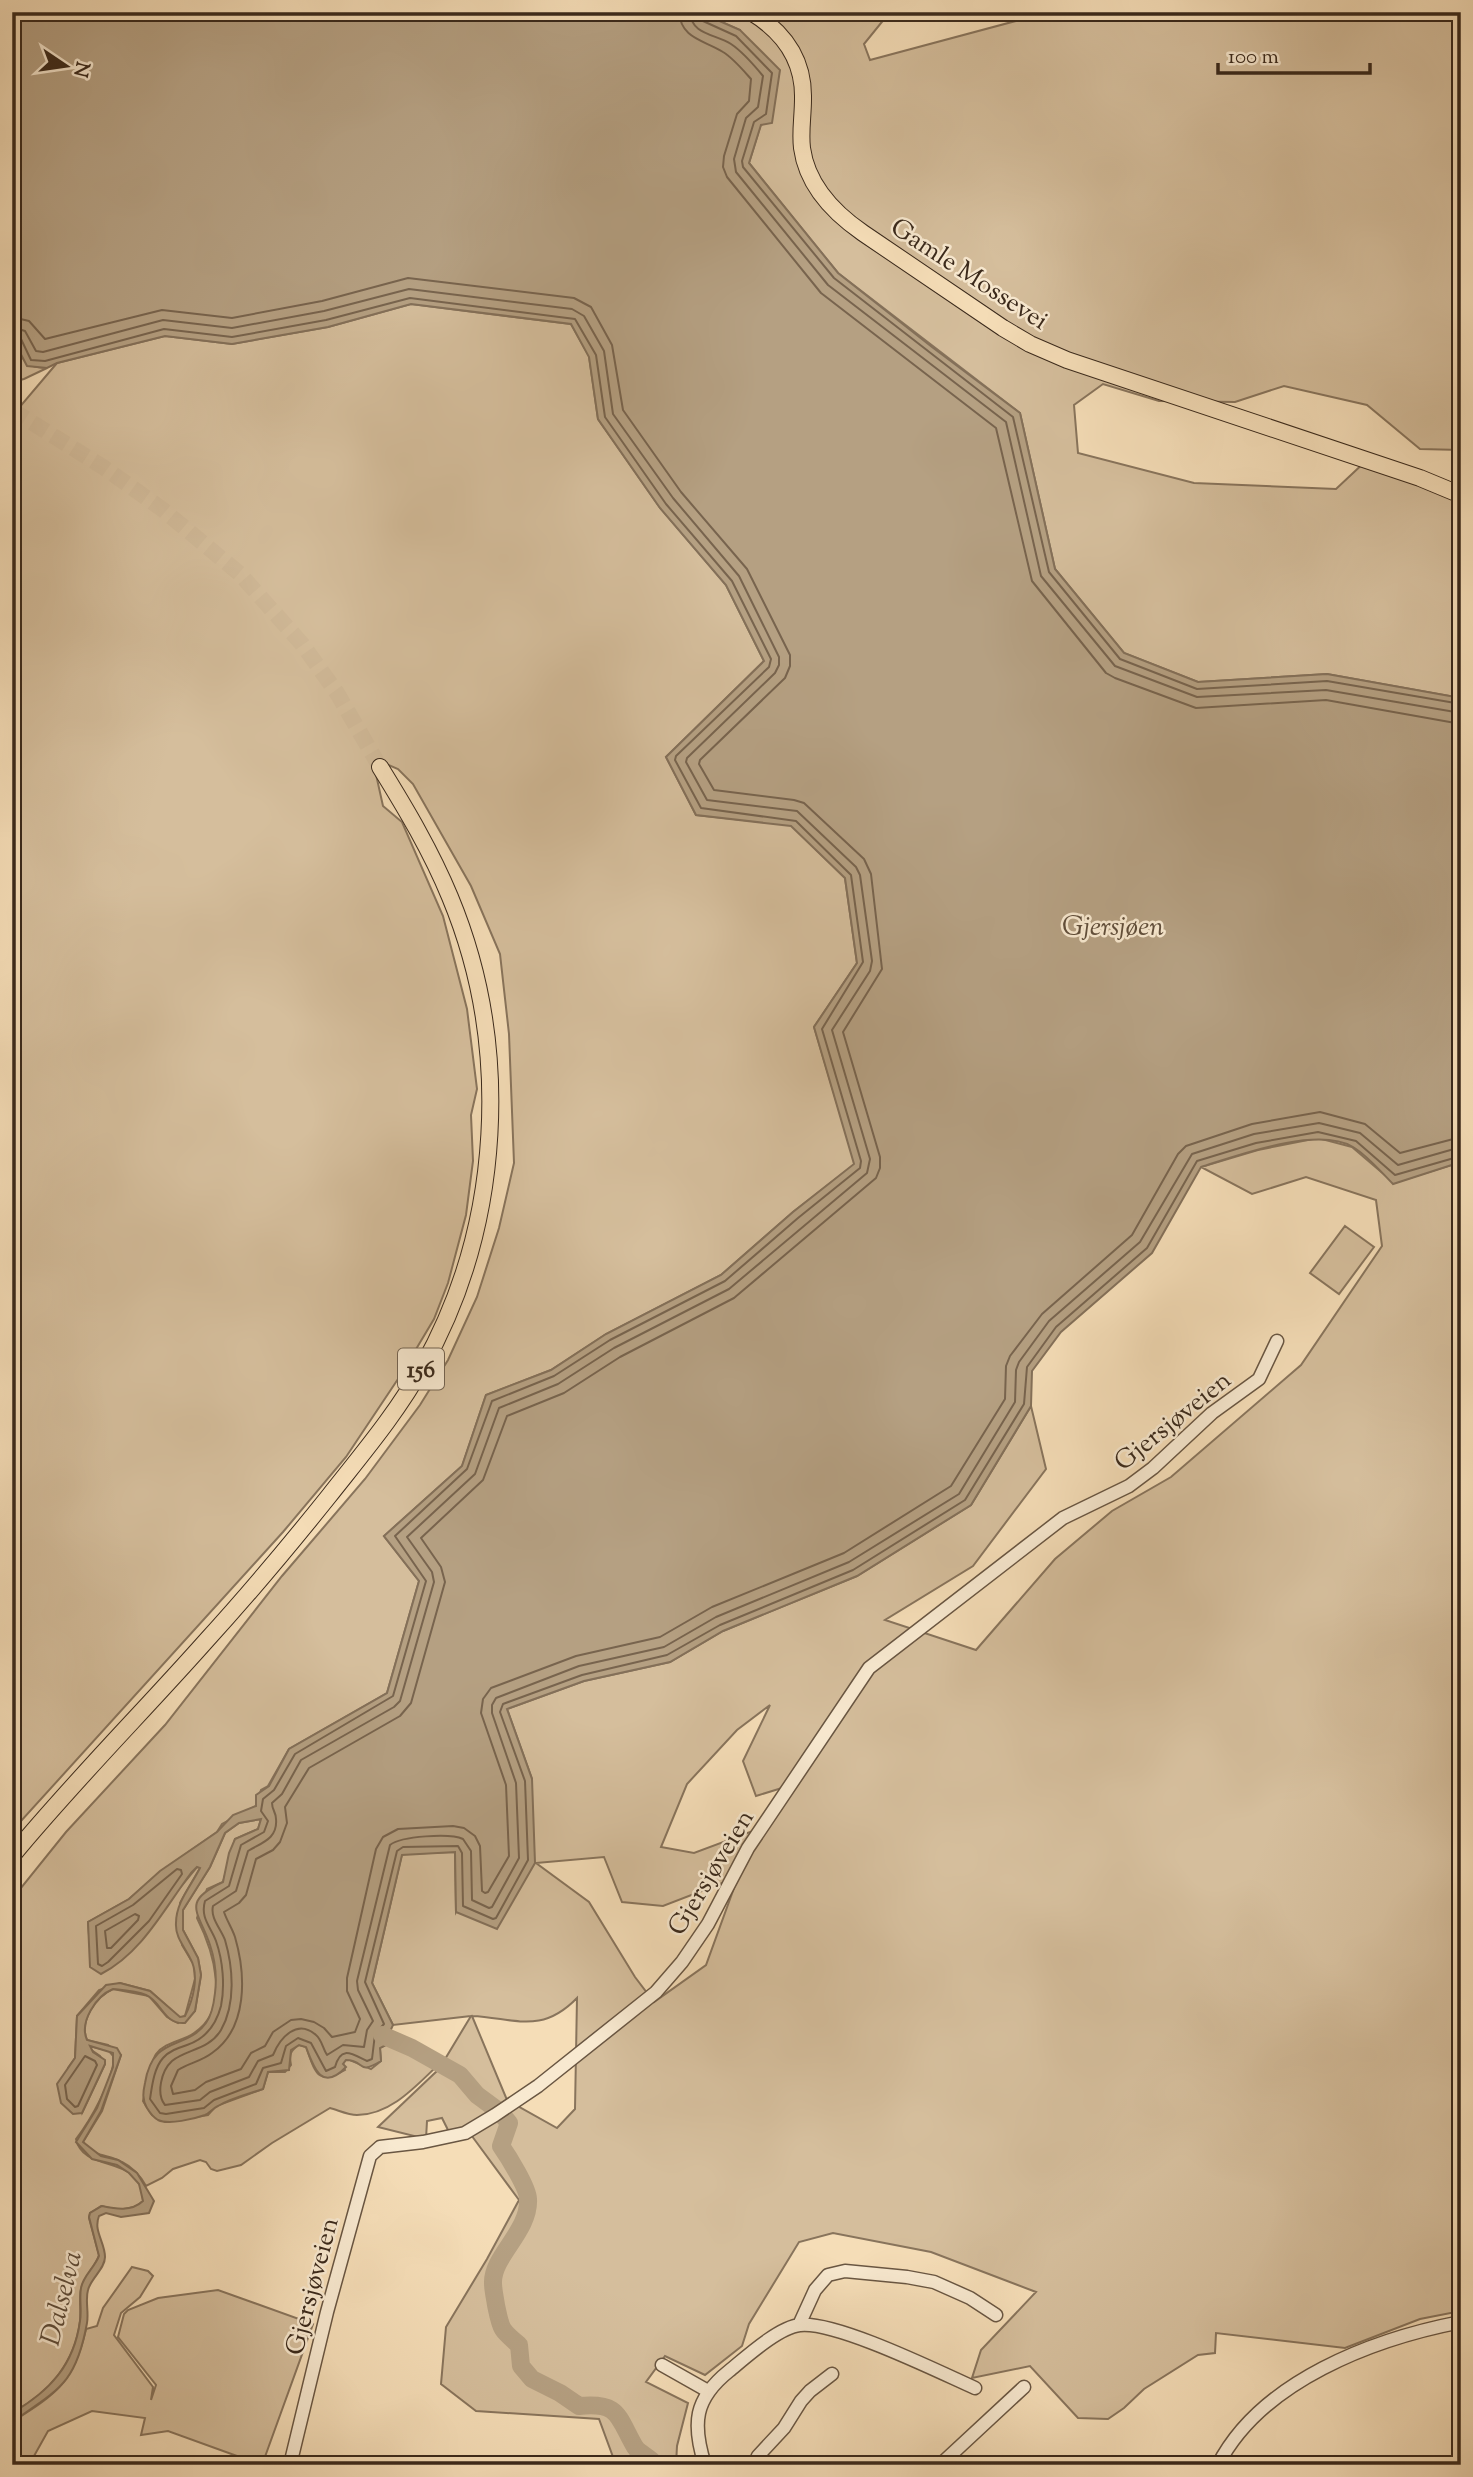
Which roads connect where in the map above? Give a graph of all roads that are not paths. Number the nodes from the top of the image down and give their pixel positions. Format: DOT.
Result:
graph roads {
  1 [pos="751,12"];
  2 [pos="1461,495"];
  3 [pos="380,767"];
  4 [pos="1277,1340"];
  5 [pos="12,1856"];
  6 [pos="996,2315"];
  7 [pos="1461,2322"];
  8 [pos="799,2325"];
  9 [pos="663,2365"];
  10 [pos="832,2374"];
  11 [pos="1024,2387"];
  12 [pos="975,2388"];
  13 [pos="708,2391"];
  14 [pos="290,2465"];
  15 [pos="705,2465"];
  16 [pos="754,2465"];
  17 [pos="940,2465"];
  18 [pos="1218,2465"];
  1 -- 2 [label="main road, Gamle Mossevei"];
  3 -- 5 [label="main road, 156"];
  4 -- 14 [label="street, Gjersjøveien"];
  6 -- 8 [label="street"];
  7 -- 18 [label="street"];
  8 -- 12 [label="street"];
  8 -- 13 [label="street"];
  9 -- 13 [label="street"];
  10 -- 16 [label="street"];
  11 -- 17 [label="street"];
  13 -- 15 [label="street"];
}
